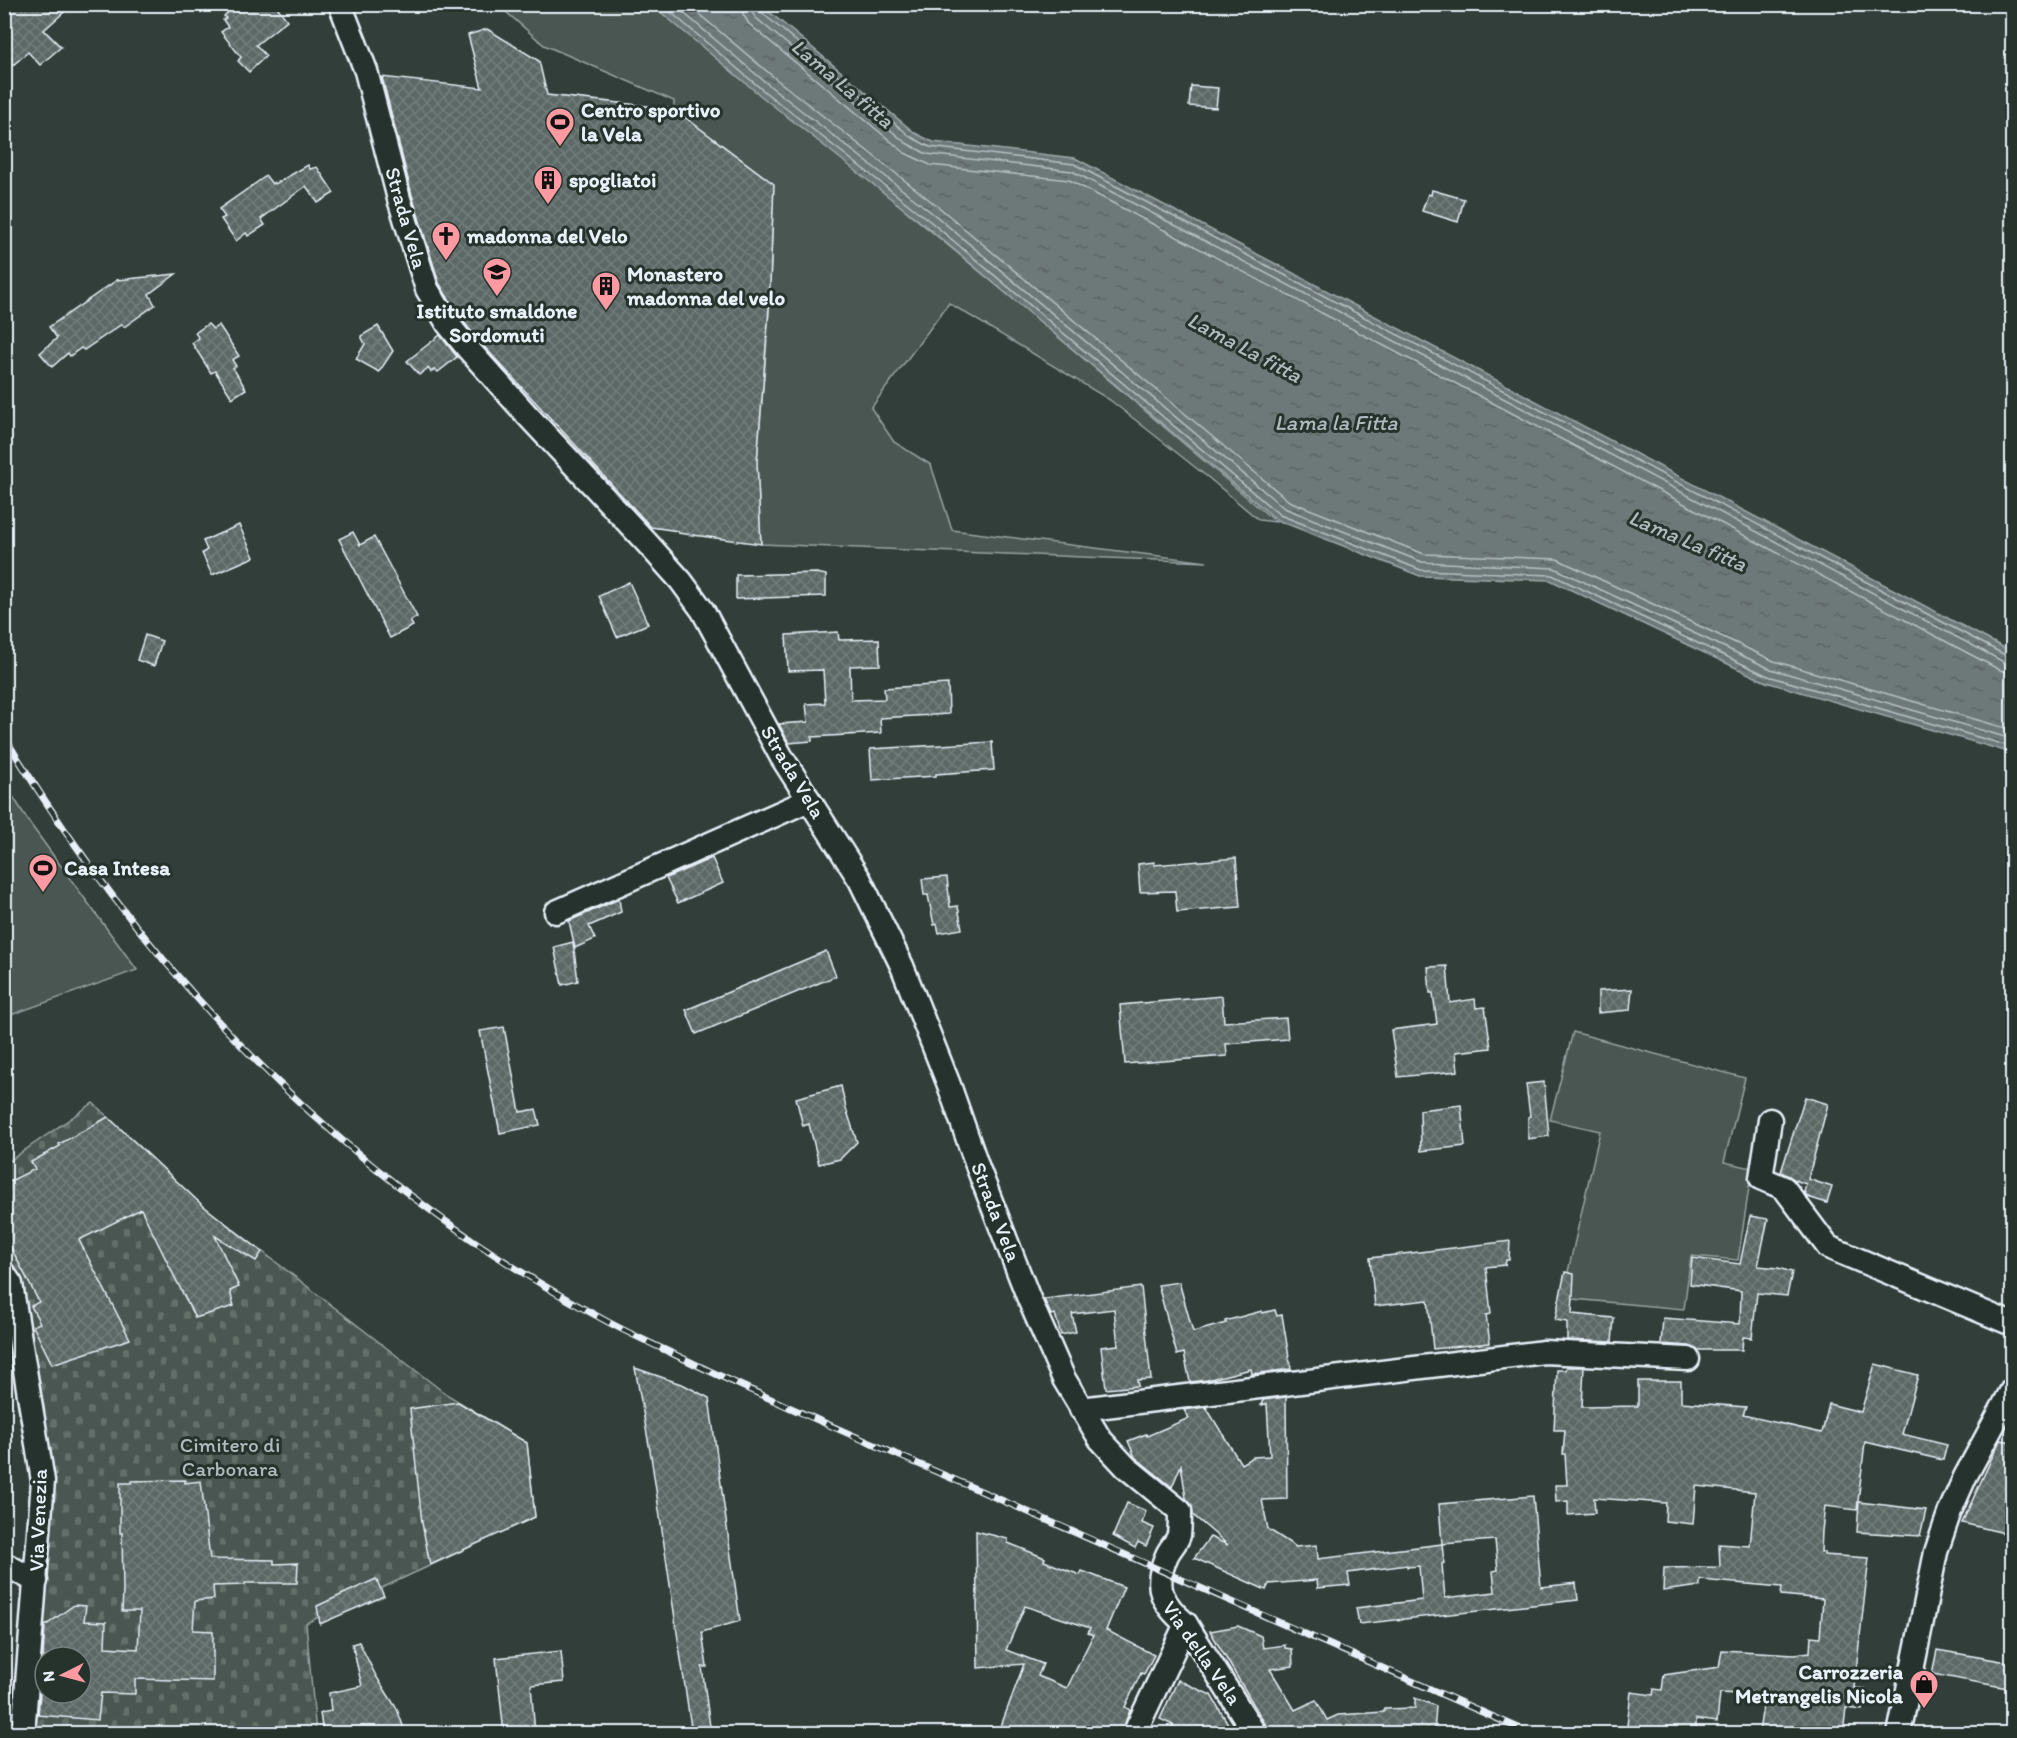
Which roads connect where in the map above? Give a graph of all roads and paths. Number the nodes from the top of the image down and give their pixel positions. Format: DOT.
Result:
graph roads {
  1 [pos="340,4"];
  2 [pos="808,800"];
  3 [pos="556,912"];
  4 [pos="1770,1120"];
  5 [pos="4,1274"];
  6 [pos="2013,1324"];
  7 [pos="1688,1359"];
  8 [pos="2013,1390"];
  9 [pos="1081,1409"];
  10 [pos="4,1564"];
  11 [pos="1161,1570"];
  12 [pos="36,1581"];
  13 [pos="1186,1624"];
  14 [pos="23,1734"];
  15 [pos="1134,1734"];
  16 [pos="1256,1734"];
  17 [pos="1899,1734"];
  1 -- 2 [label="street, Strada Vela"];
  2 -- 3 [label="street"];
  2 -- 9 [label="street, Strada Vela"];
  4 -- 6 [label="street"];
  5 -- 12 [label="street, Via Venezia"];
  7 -- 9 [label="street"];
  8 -- 17 [label="street"];
  9 -- 11 [label="street, Strada Vela"];
  10 -- 12 [label="street"];
  11 -- 13 [label="street, Via della Vela"];
  12 -- 14 [label="street, Via Venezia"];
  13 -- 15 [label="street"];
  13 -- 16 [label="street, Via della Vela"];
}
